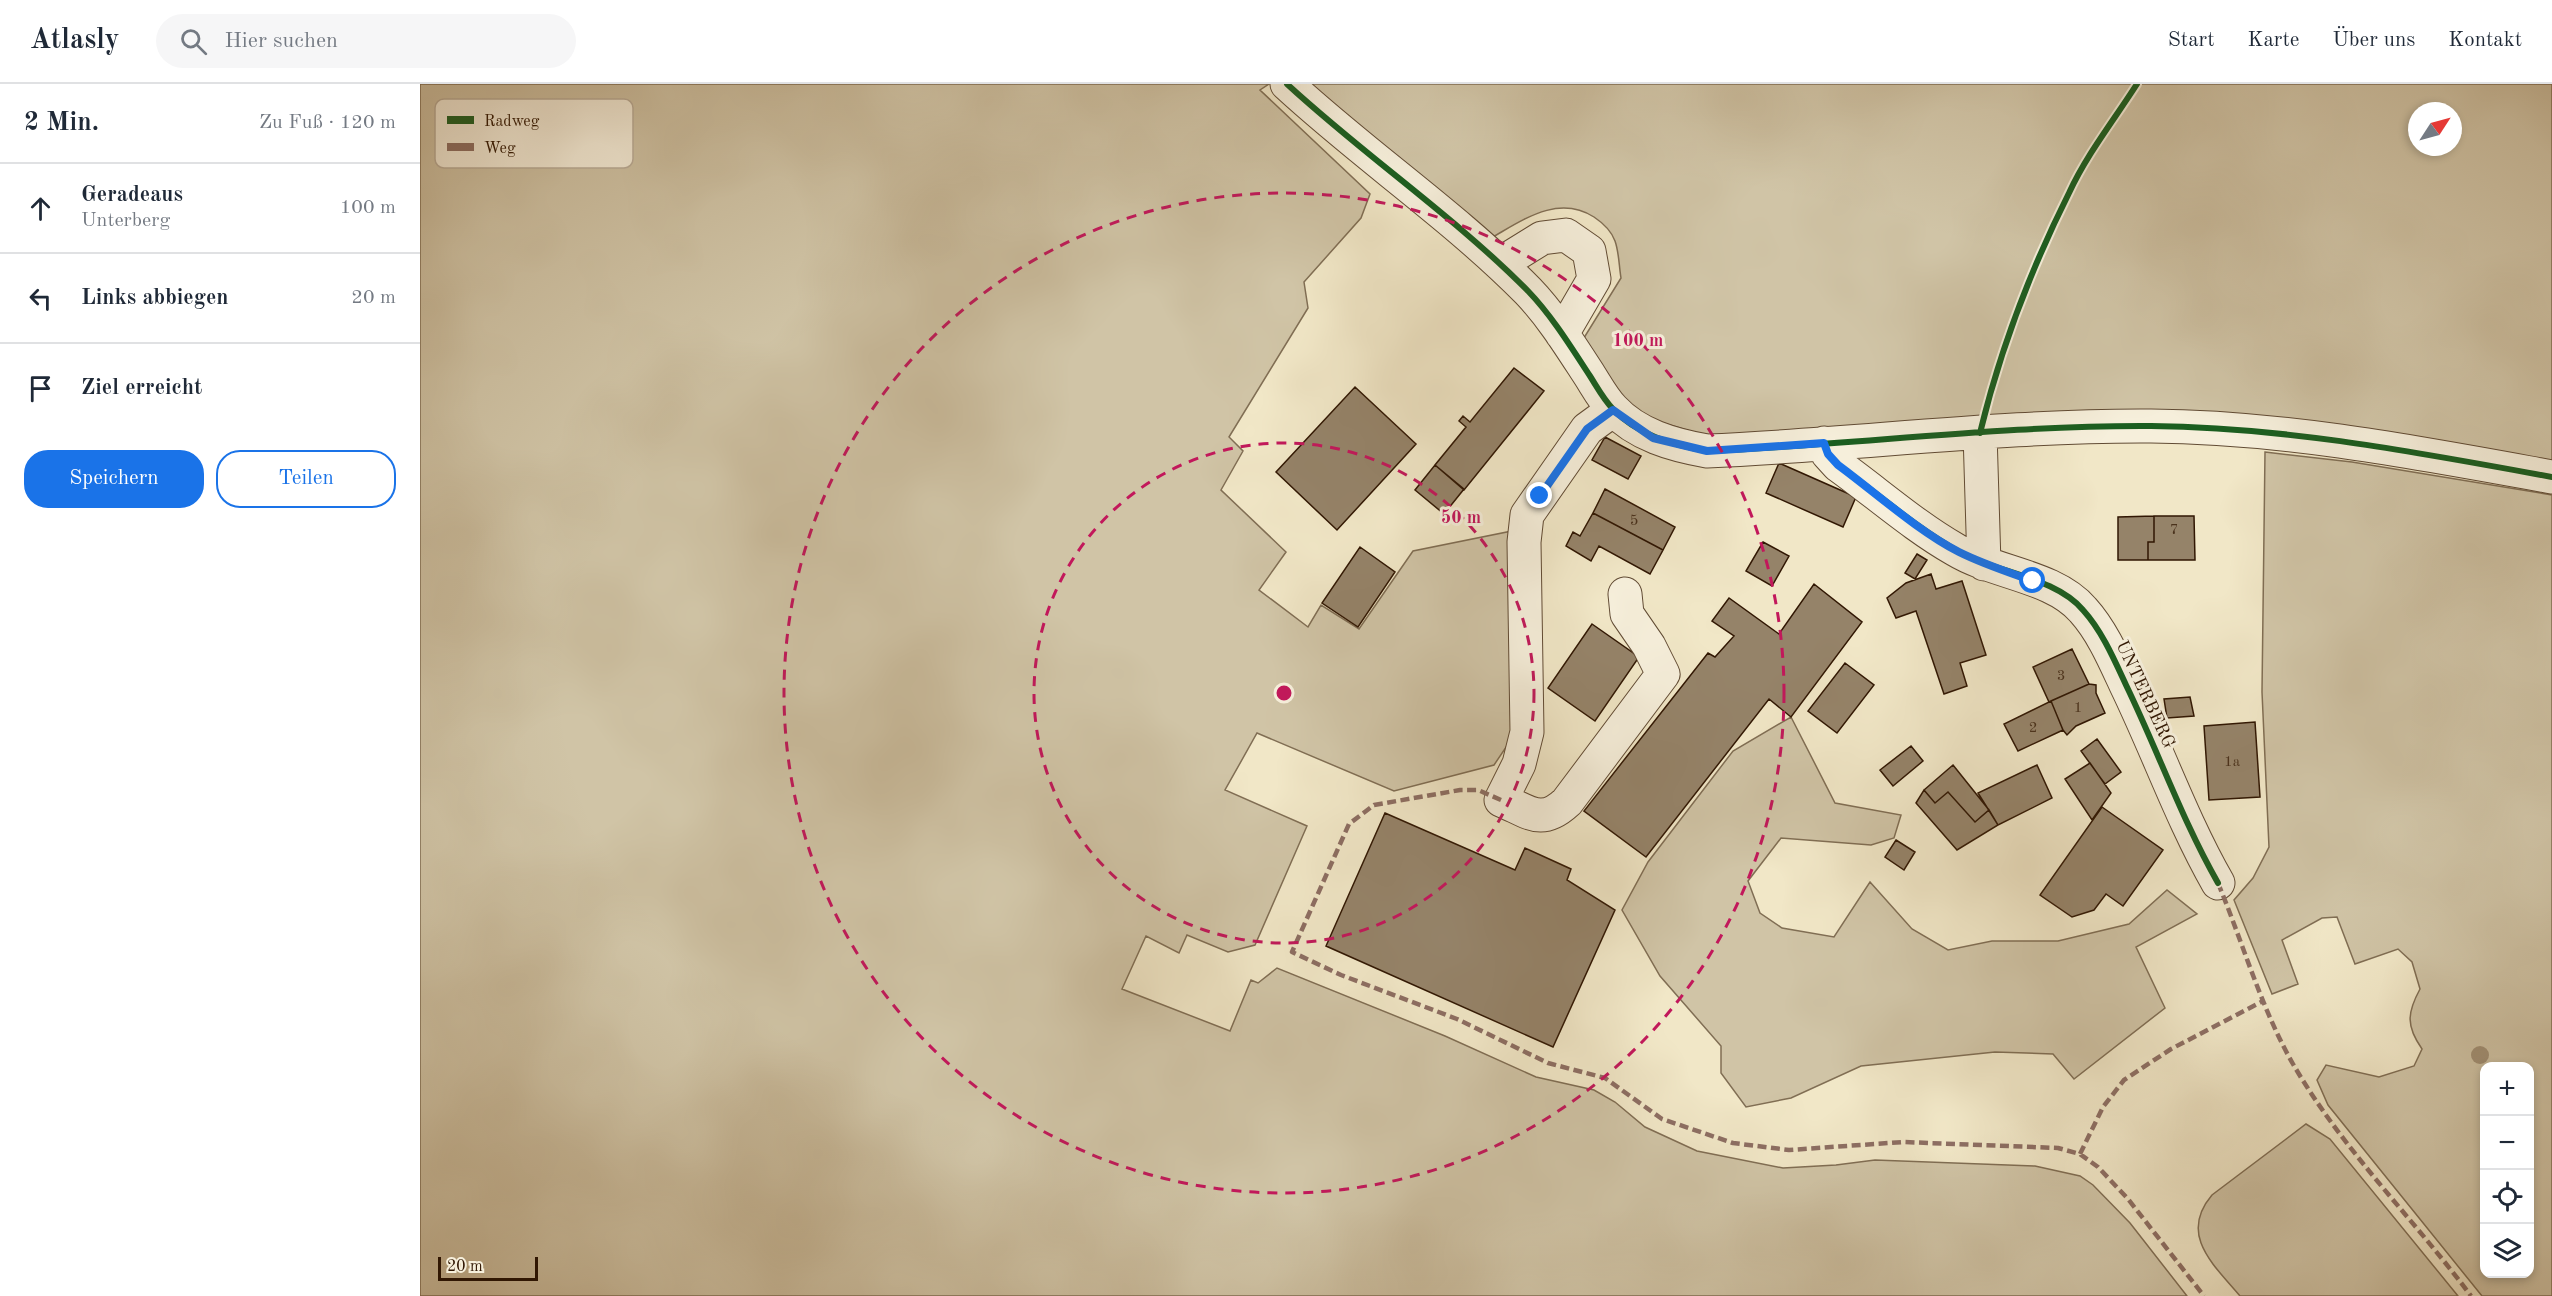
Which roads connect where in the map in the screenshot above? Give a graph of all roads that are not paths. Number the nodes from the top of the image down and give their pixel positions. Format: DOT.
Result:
graph roads {
  1 [pos="1287,84"];
  2 [pos="1500,264"];
  3 [pos="1562,334"];
  4 [pos="1613,410"];
  5 [pos="1980,433"];
  6 [pos="1824,443"];
  7 [pos="2552,477"];
  8 [pos="1984,564"];
  9 [pos="1625,594"];
  10 [pos="2218,883"];
  1 -- 2 [label="street"];
  2 -- 3 [label="street"];
  2 -- 3 [label="street"];
  3 -- 4 [label="street"];
  4 -- 6 [label="street"];
  4 -- 9 [label="street"];
  5 -- 6 [label="street"];
  5 -- 7 [label="street"];
  5 -- 8 [label="street"];
  6 -- 8 [label="street, UNTERBERG"];
  8 -- 10 [label="street, UNTERBERG"];
}
